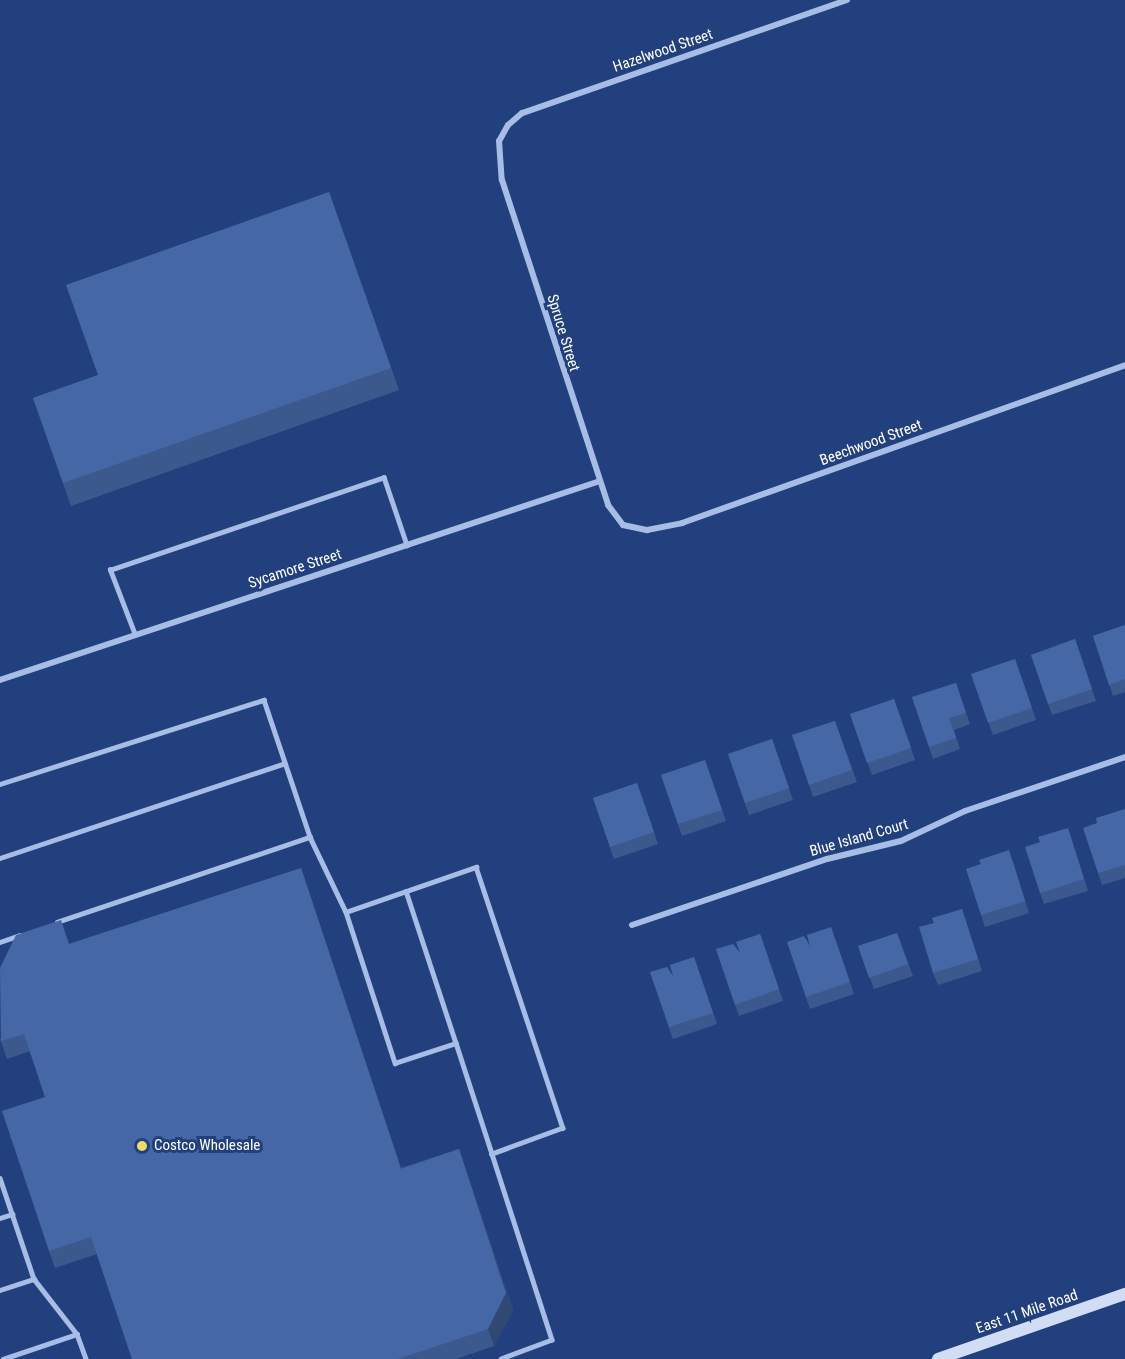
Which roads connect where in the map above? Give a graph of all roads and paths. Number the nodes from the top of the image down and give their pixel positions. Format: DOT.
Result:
graph roads {
  1 [pos="847,0"];
  2 [pos="499,141"];
  3 [pos="1125,366"];
  4 [pos="597,482"];
  5 [pos="623,525"];
  6 [pos="407,545"];
  7 [pos="135,635"];
  8 [pos="0,680"];
  9 [pos="1125,757"];
  10 [pos="285,763"];
  11 [pos="0,784"];
  12 [pos="310,837"];
  13 [pos="0,858"];
  14 [pos="406,891"];
  15 [pos="346,912"];
  16 [pos="632,925"];
  17 [pos="44,927"];
  18 [pos="22,934"];
  19 [pos="0,942"];
  20 [pos="456,1043"];
  21 [pos="492,1154"];
  22 [pos="0,1179"];
  23 [pos="12,1214"];
  24 [pos="0,1218"];
  25 [pos="34,1279"];
  26 [pos="0,1290"];
  27 [pos="1125,1294"];
  28 [pos="77,1334"];
  29 [pos="3,1359"];
  30 [pos="87,1359"];
  31 [pos="501,1359"];
  32 [pos="938,1359"];
  1 -- 2 [label="street, Hazelwood Street"];
  2 -- 4 [label="street, Spruce Street"];
  3 -- 5 [label="street, Beechwood Street"];
  4 -- 5 [label="street, Spruce Street"];
  4 -- 6 [label="street, Sycamore Street"];
  6 -- 7 [label="street, Sycamore Street"];
  6 -- 7 [label="lane"];
  7 -- 8 [label="street, Sycamore Street"];
  9 -- 16 [label="street, Blue Island Court"];
  10 -- 11 [label="lane"];
  10 -- 12 [label="lane"];
  10 -- 13 [label="lane"];
  12 -- 15 [label="lane"];
  12 -- 17 [label="lane"];
  14 -- 15 [label="lane"];
  14 -- 20 [label="lane"];
  14 -- 21 [label="lane"];
  15 -- 20 [label="lane"];
  18 -- 19 [label="lane"];
  20 -- 21 [label="lane"];
  21 -- 31 [label="lane"];
  22 -- 23 [label="lane"];
  23 -- 24 [label="lane"];
  23 -- 25 [label="lane"];
  25 -- 26 [label="lane"];
  25 -- 28 [label="lane"];
  27 -- 32 [label="main road, East 11 Mile Road"];
  28 -- 29 [label="lane"];
  28 -- 30 [label="lane"];
}
